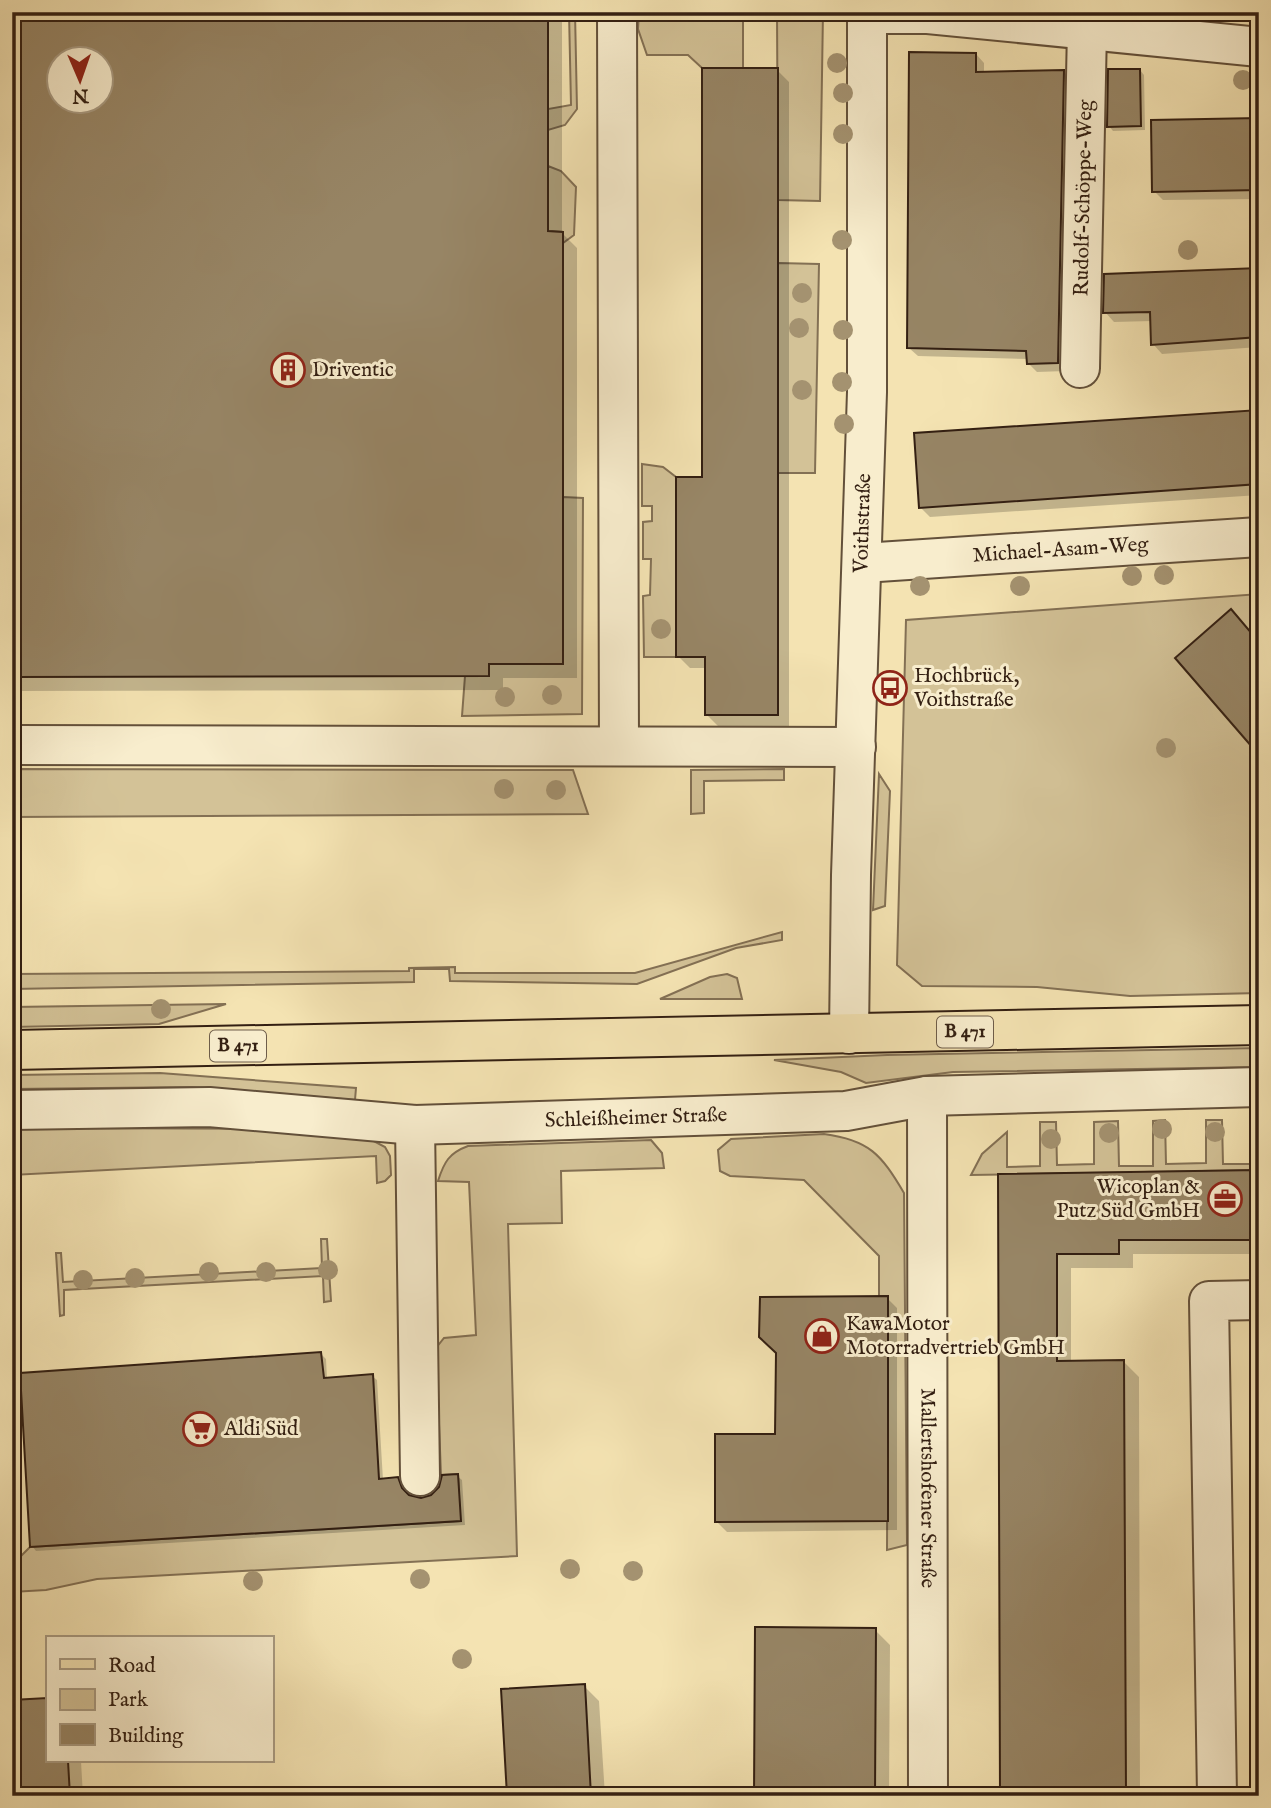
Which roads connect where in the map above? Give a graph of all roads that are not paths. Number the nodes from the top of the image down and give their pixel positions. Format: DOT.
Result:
graph roads {
  1 [pos="617,12"];
  2 [pos="867,13"];
  3 [pos="1087,29"];
  4 [pos="1259,47"];
  5 [pos="1080,368"];
  6 [pos="1259,537"];
  7 [pos="863,563"];
  8 [pos="12,745"];
  9 [pos="619,746"];
  10 [pos="856,747"];
  11 [pos="1259,1026"];
  12 [pos="849,1034"];
  13 [pos="12,1050"];
  14 [pos="1259,1087"];
  15 [pos="927,1096"];
  16 [pos="12,1110"];
  17 [pos="415,1125"];
  18 [pos="1259,1300"];
  19 [pos="420,1476"];
  20 [pos="928,1796"];
  21 [pos="1217,1796"];
  1 -- 9 [label="street"];
  2 -- 3 [label="street"];
  2 -- 7 [label="street, Voithstraße"];
  3 -- 4 [label="street"];
  3 -- 5 [label="street, Rudolf-Schöppe-Weg"];
  6 -- 7 [label="street, Michael-Asam-Weg"];
  7 -- 10 [label="street, Voithstraße"];
  8 -- 9 [label="street"];
  9 -- 10 [label="street"];
  10 -- 12 [label="street, Voithstraße"];
  11 -- 12 [label="main road, B 471"];
  12 -- 13 [label="main road, B 471"];
  14 -- 15 [label="street, Schleißheimer Straße"];
  15 -- 17 [label="street, Schleißheimer Straße"];
  15 -- 20 [label="street, Mallertshofener Straße"];
  16 -- 17 [label="street, Schleißheimer Straße"];
  17 -- 19 [label="street"];
  18 -- 21 [label="street"];
}
